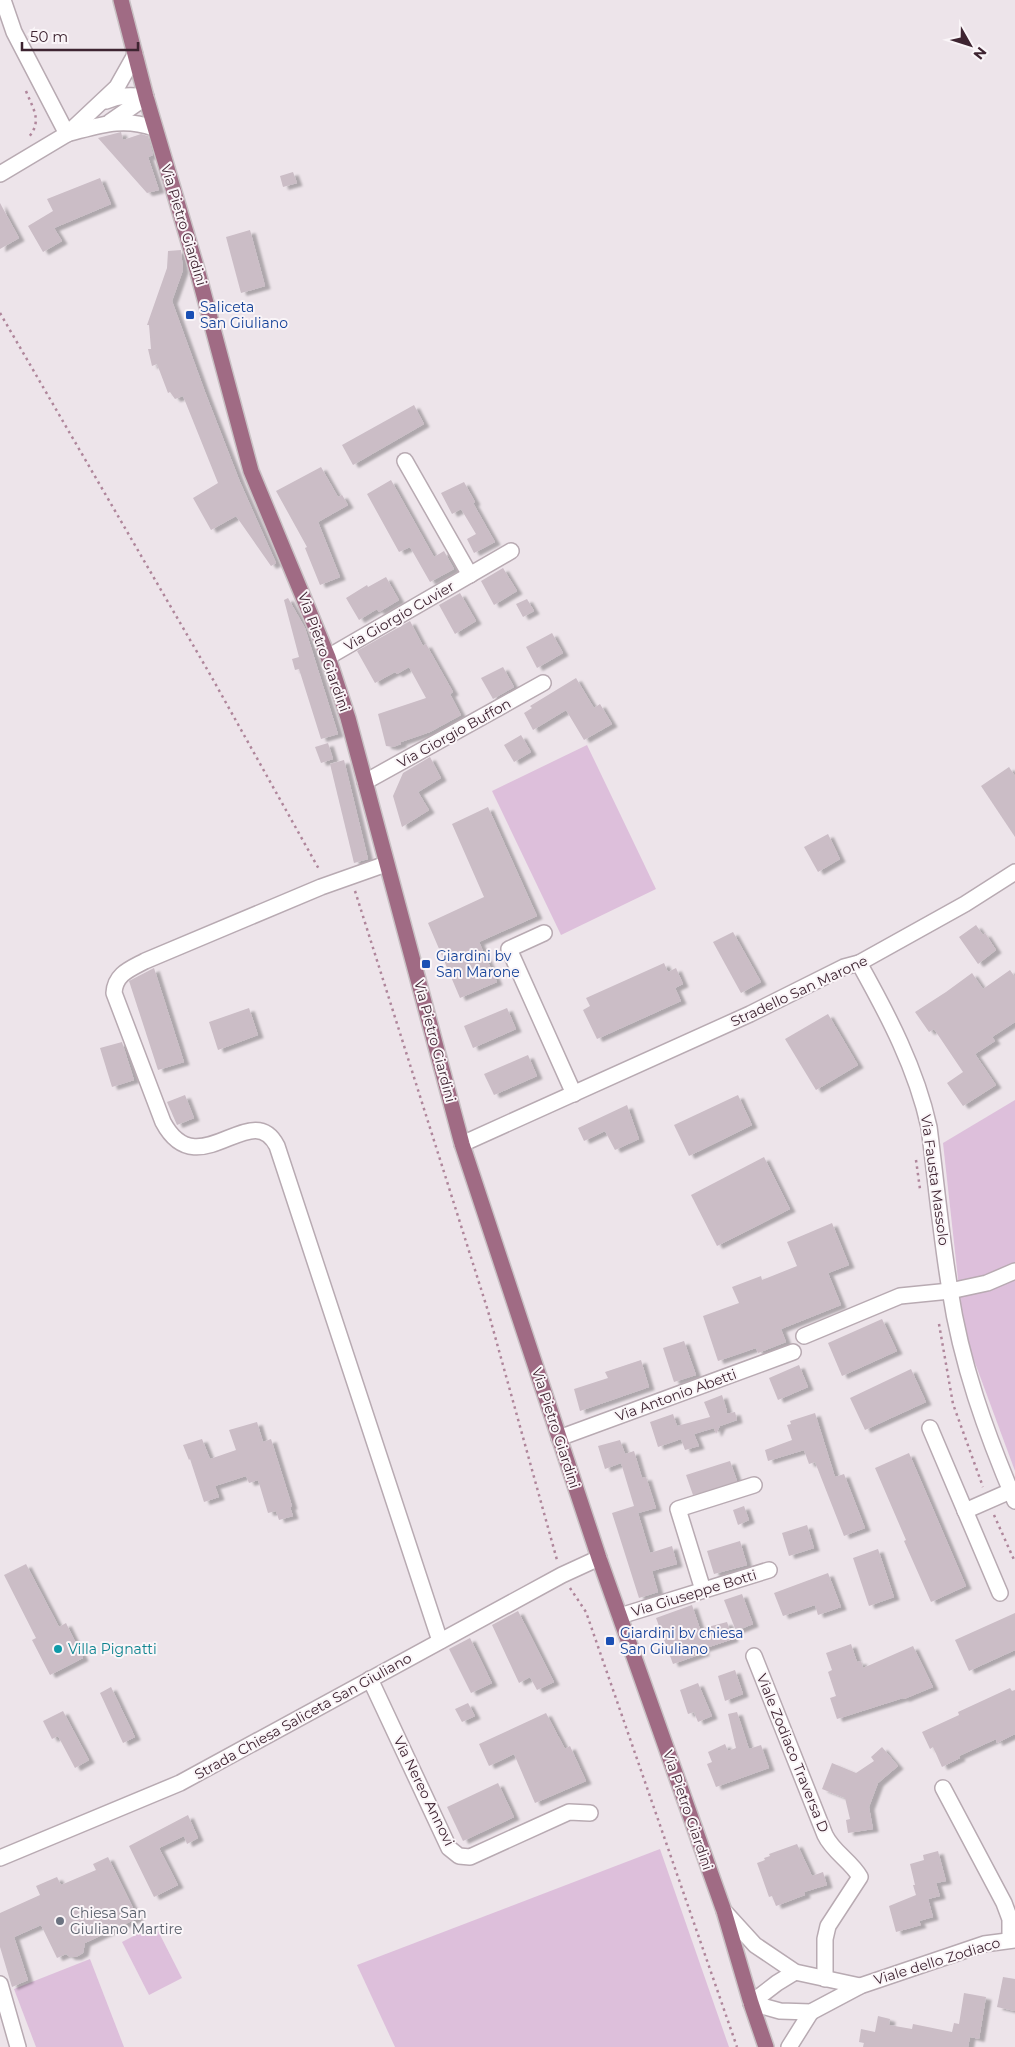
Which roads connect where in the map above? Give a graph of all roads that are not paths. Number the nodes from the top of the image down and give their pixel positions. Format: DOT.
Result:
graph roads {
  1 [pos="3,0"];
  2 [pos="121,0"];
  3 [pos="135,55"];
  4 [pos="146,97"];
  5 [pos="103,102"];
  6 [pos="110,122"];
  7 [pos="154,128"];
  8 [pos="67,134"];
  9 [pos="0,174"];
  10 [pos="405,461"];
  11 [pos="511,551"];
  12 [pos="470,576"];
  13 [pos="328,657"];
  14 [pos="543,683"];
  15 [pos="365,782"];
  16 [pos="386,864"];
  17 [pos="1015,872"];
  18 [pos="544,933"];
  19 [pos="859,963"];
  20 [pos="574,1094"];
  21 [pos="462,1144"];
  22 [pos="1015,1270"];
  23 [pos="950,1291"];
  24 [pos="804,1336"];
  25 [pos="793,1352"];
  26 [pos="930,1428"];
  27 [pos="559,1438"];
  28 [pos="754,1485"];
  29 [pos="1014,1494"];
  30 [pos="965,1511"];
  31 [pos="599,1558"];
  32 [pos="768,1570"];
  33 [pos="703,1590"];
  34 [pos="1000,1593"];
  35 [pos="620,1616"];
  36 [pos="440,1641"];
  37 [pos="754,1656"];
  38 [pos="370,1679"];
  39 [pos="942,1788"];
  40 [pos="590,1813"];
  41 [pos="0,1858"];
  42 [pos="724,1911"];
  43 [pos="1012,1940"];
  44 [pos="794,1972"];
  45 [pos="825,1979"];
  46 [pos="0,1984"];
  47 [pos="860,1986"];
  48 [pos="750,2004"];
  49 [pos="811,2012"];
  50 [pos="18,2047"];
  51 [pos="766,2047"];
  52 [pos="789,2047"];
  1 -- 8 [label="street"];
  2 -- 3 [label="main road, Via Pietro Giardini"];
  3 -- 4 [label="main road, Via Pietro Giardini"];
  3 -- 5 [label="street"];
  4 -- 5 [label="street"];
  4 -- 6 [label="street"];
  4 -- 7 [label="main road, Via Pietro Giardini"];
  5 -- 8 [label="street"];
  6 -- 7 [label="street"];
  6 -- 8 [label="street"];
  7 -- 13 [label="main road, Via Pietro Giardini"];
  8 -- 9 [label="street"];
  10 -- 12 [label="street, Via Giorgio Cuvier"];
  11 -- 12 [label="street, Via Giorgio Cuvier"];
  12 -- 13 [label="street, Via Giorgio Cuvier"];
  13 -- 15 [label="main road, Via Pietro Giardini"];
  14 -- 15 [label="street, Via Giorgio Buffon"];
  15 -- 16 [label="main road, Via Pietro Giardini"];
  16 -- 21 [label="main road, Via Pietro Giardini"];
  16 -- 36 [label="street"];
  17 -- 19 [label="street, Stradello San Marone"];
  18 -- 20 [label="street"];
  19 -- 20 [label="street, Stradello San Marone"];
  19 -- 23 [label="street, Via Fausta Massolo"];
  20 -- 21 [label="street, Stradello San Marone"];
  21 -- 27 [label="main road, Via Pietro Giardini"];
  22 -- 23 [label="street"];
  23 -- 24 [label="street"];
  23 -- 29 [label="street, Via Fausta Massolo"];
  25 -- 27 [label="street, Via Antonio Abetti"];
  26 -- 30 [label="street"];
  27 -- 31 [label="main road, Via Pietro Giardini"];
  28 -- 33 [label="street"];
  29 -- 30 [label="street"];
  30 -- 34 [label="street"];
  31 -- 35 [label="main road, Via Pietro Giardini"];
  31 -- 36 [label="street, Strada Chiesa Saliceta San Giuliano"];
  32 -- 33 [label="street, Via Giuseppe Botti"];
  33 -- 35 [label="street, Via Giuseppe Botti"];
  35 -- 42 [label="main road, Via Pietro Giardini"];
  36 -- 38 [label="street, Strada Chiesa Saliceta San Giuliano"];
  37 -- 45 [label="street, Viale Zodiaco Traversa D"];
  38 -- 40 [label="street, Via Nereo Annovi"];
  38 -- 41 [label="street, Strada Chiesa Saliceta San Giuliano"];
  39 -- 43 [label="street"];
  42 -- 44 [label="street, Viale dello Zodiaco"];
  42 -- 48 [label="main road, Via Pietro Giardini"];
  43 -- 47 [label="street, Viale dello Zodiaco"];
  44 -- 45 [label="street, Viale dello Zodiaco"];
  44 -- 48 [label="street"];
  45 -- 47 [label="street, Viale dello Zodiaco"];
  46 -- 50 [label="street"];
  47 -- 49 [label="street, Viale dello Zodiaco"];
  48 -- 49 [label="street, Viale dello Zodiaco"];
  48 -- 51 [label="main road, Via Pietro Giardini"];
  49 -- 52 [label="street, Viale dello Zodiaco"];
}
